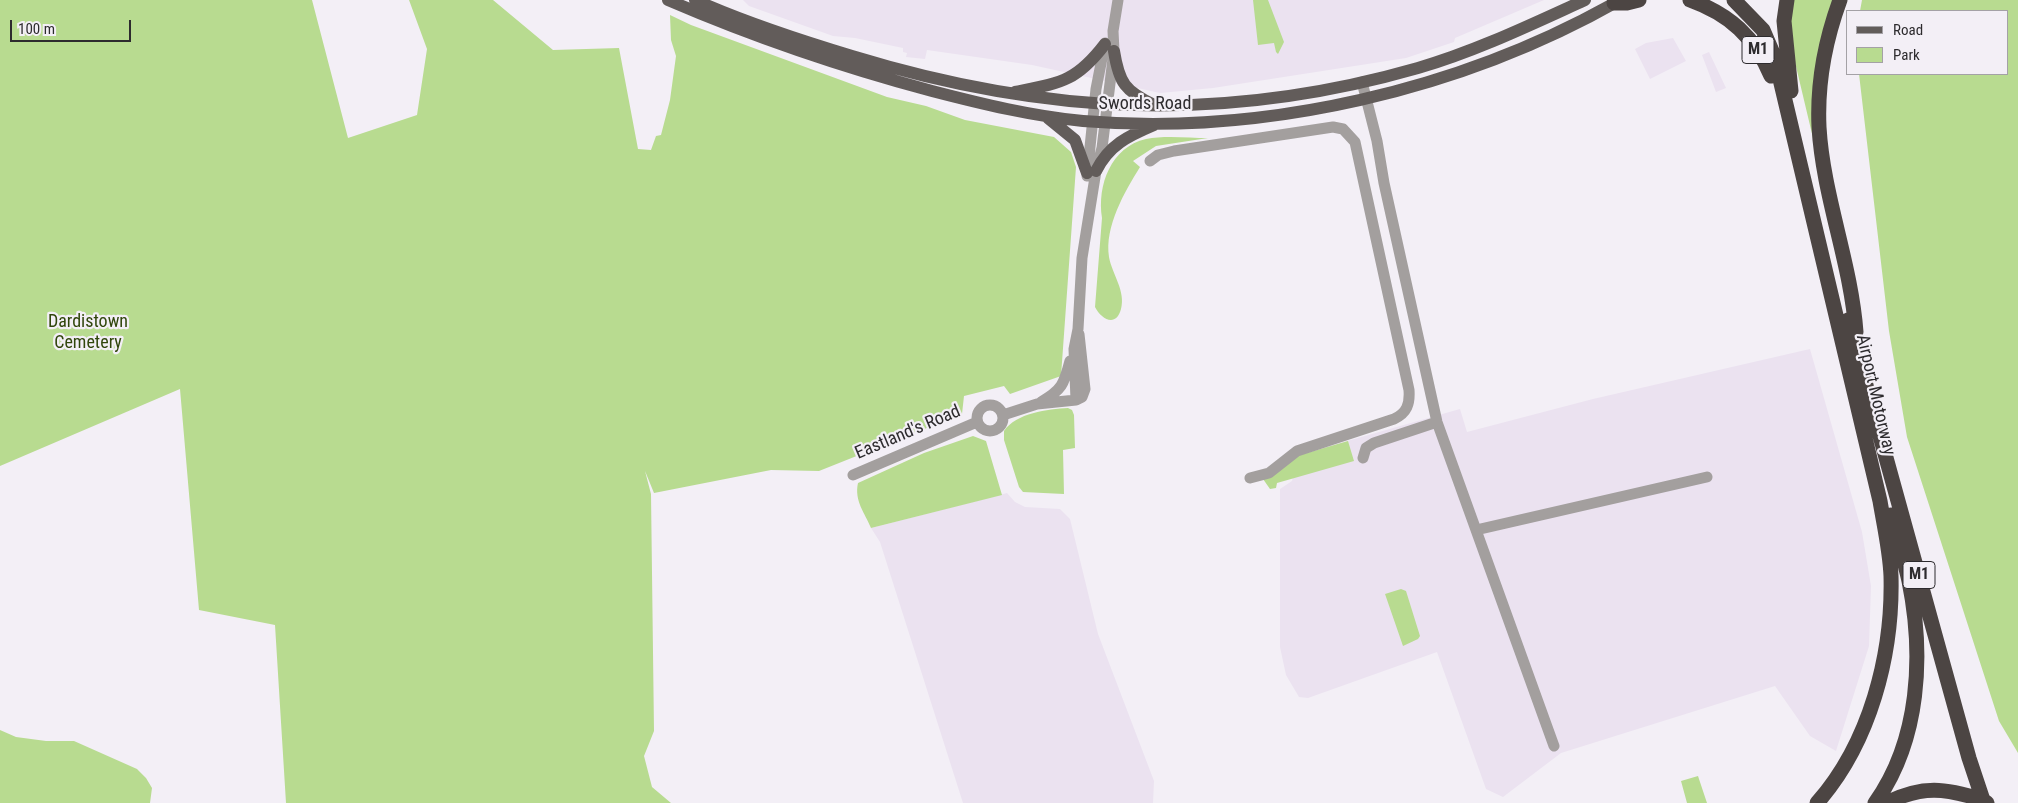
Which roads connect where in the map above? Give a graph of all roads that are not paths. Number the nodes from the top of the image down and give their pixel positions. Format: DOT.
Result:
graph roads {
  1 [pos="668,0"];
  2 [pos="695,0"];
  3 [pos="1118,0"];
  4 [pos="1585,0"];
  5 [pos="1640,0"];
  6 [pos="1690,0"];
  7 [pos="1734,0"];
  8 [pos="1788,0"];
  9 [pos="1840,0"];
  10 [pos="1617,2"];
  11 [pos="1110,47"];
  12 [pos="1362,82"];
  13 [pos="1008,94"];
  14 [pos="1366,99"];
  15 [pos="1101,105"];
  16 [pos="1158,107"];
  17 [pos="1046,116"];
  18 [pos="1099,122"];
  19 [pos="1158,123"];
  20 [pos="1791,129"];
  21 [pos="1150,161"];
  22 [pos="1091,172"];
  23 [pos="1078,329"];
  24 [pos="1841,332"];
  25 [pos="1074,349"];
  26 [pos="1857,351"];
  27 [pos="1076,400"];
  28 [pos="1037,404"];
  29 [pos="1003,414"];
  30 [pos="977,422"];
  31 [pos="1437,422"];
  32 [pos="1363,458"];
  33 [pos="853,475"];
  34 [pos="1707,477"];
  35 [pos="1250,478"];
  36 [pos="1476,530"];
  37 [pos="1554,746"];
  38 [pos="1985,801"];
  39 [pos="1817,803"];
  40 [pos="1875,803"];
  41 [pos="1886,803"];
  1 -- 17 [label="main road, Swords Road"];
  2 -- 13 [label="main road, Swords Road"];
  3 -- 11 [label="street"];
  4 -- 12 [label="main road, Swords Road"];
  5 -- 10 [label="highway"];
  6 -- 20 [label="highway, M1"];
  7 -- 20 [label="highway, Airport Motorway / M1"];
  8 -- 26 [label="highway, Airport Motorway / M1"];
  9 -- 26 [label="highway, M1"];
  10 -- 14 [label="main road, Swords Road"];
  11 -- 13 [label="main road"];
  11 -- 15 [label="street"];
  11 -- 16 [label="main road"];
  12 -- 14 [label="street"];
  12 -- 16 [label="main road, Swords Road"];
  13 -- 15 [label="main road, Swords Road"];
  14 -- 19 [label="main road, Swords Road"];
  14 -- 31 [label="street"];
  15 -- 16 [label="main road, Swords Road"];
  15 -- 18 [label="street"];
  17 -- 18 [label="main road, Swords Road"];
  17 -- 22 [label="main road"];
  18 -- 19 [label="main road, Swords Road"];
  18 -- 22 [label="street"];
  19 -- 22 [label="main road"];
  20 -- 24 [label="highway, Airport Motorway / M1"];
  21 -- 35 [label="street"];
  22 -- 23 [label="street"];
  23 -- 25 [label="street"];
  23 -- 27 [label="street"];
  24 -- 39 [label="highway, Airport Motorway / M1"];
  24 -- 40 [label="highway, M1"];
  25 -- 27 [label="street"];
  25 -- 28 [label="street"];
  26 -- 38 [label="highway, Airport Motorway / M1"];
  27 -- 28 [label="street"];
  28 -- 29 [label="street"];
  29 -- 30 [label="street"];
  29 -- 30 [label="street"];
  30 -- 33 [label="street, Eastland's Road"];
  31 -- 32 [label="street"];
  31 -- 36 [label="street"];
  34 -- 36 [label="street"];
  36 -- 37 [label="street"];
  38 -- 41 [label="highway, M1"];
}
